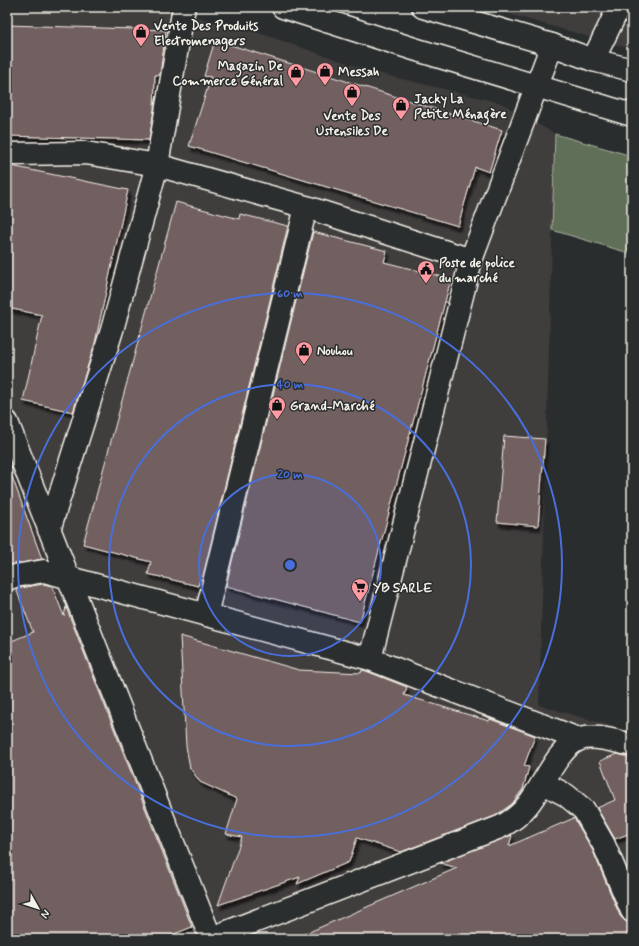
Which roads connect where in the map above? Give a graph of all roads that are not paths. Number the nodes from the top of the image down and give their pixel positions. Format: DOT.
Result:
graph roads {
  1 [pos="184,7"];
  2 [pos="284,7"];
  3 [pos="423,7"];
  4 [pos="618,7"];
  5 [pos="552,45"];
  6 [pos="593,60"];
  7 [pos="632,70"];
  8 [pos="536,86"];
  9 [pos="632,116"];
  10 [pos="7,154"];
  11 [pos="157,165"];
  12 [pos="306,207"];
  13 [pos="471,260"];
  14 [pos="7,422"];
  15 [pos="49,530"];
  16 [pos="68,577"];
  17 [pos="7,579"];
  18 [pos="206,615"];
  19 [pos="370,659"];
  20 [pos="578,739"];
  21 [pos="632,745"];
  22 [pos="543,782"];
  23 [pos="632,911"];
  24 [pos="210,939"];
  1 -- 11 [label="street"];
  2 -- 8 [label="street"];
  3 -- 5 [label="street"];
  4 -- 6 [label="street"];
  5 -- 6 [label="street"];
  5 -- 8 [label="street"];
  6 -- 7 [label="street"];
  8 -- 9 [label="street"];
  8 -- 13 [label="street"];
  10 -- 11 [label="street"];
  11 -- 12 [label="street"];
  11 -- 15 [label="street"];
  12 -- 13 [label="street"];
  12 -- 18 [label="street"];
  13 -- 19 [label="street"];
  14 -- 15 [label="street"];
  15 -- 16 [label="street"];
  16 -- 17 [label="street"];
  16 -- 18 [label="street"];
  16 -- 24 [label="street"];
  18 -- 19 [label="street"];
  19 -- 20 [label="street"];
  20 -- 21 [label="street"];
  20 -- 22 [label="street"];
  22 -- 23 [label="street"];
  22 -- 24 [label="street"];
}
